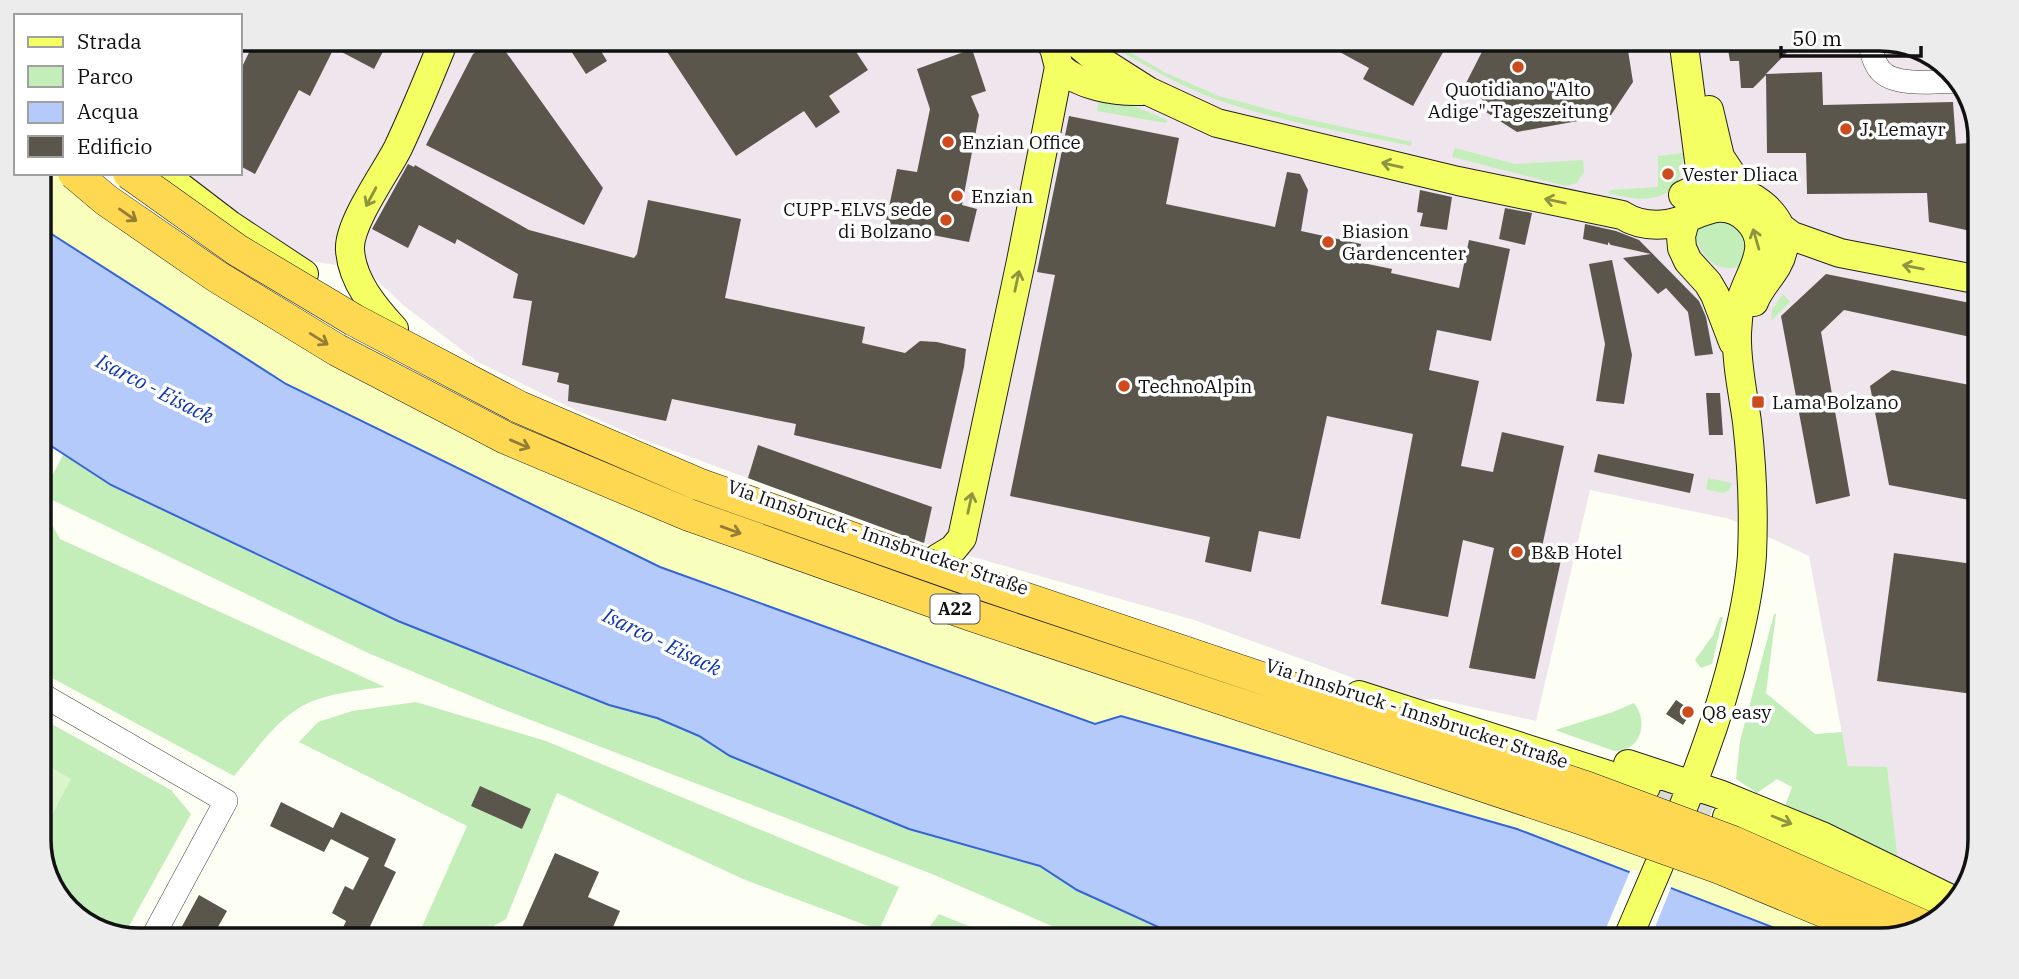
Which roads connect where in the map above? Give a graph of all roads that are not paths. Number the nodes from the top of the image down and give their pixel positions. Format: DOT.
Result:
graph roads {
  1 [pos="439,51"];
  2 [pos="1055,51"];
  3 [pos="1087,51"];
  4 [pos="1675,51"];
  5 [pos="1685,51"];
  6 [pos="1695,51"];
  7 [pos="1873,51"];
  8 [pos="1059,67"];
  9 [pos="1946,81"];
  10 [pos="1148,91"];
  11 [pos="76,175"];
  12 [pos="133,175"];
  13 [pos="165,175"];
  14 [pos="1744,193"];
  15 [pos="1687,202"];
  16 [pos="1780,227"];
  17 [pos="1968,279"];
  18 [pos="394,329"];
  19 [pos="1737,351"];
  20 [pos="938,558"];
  21 [pos="51,700"];
  22 [pos="1430,718"];
  23 [pos="1693,785"];
  24 [pos="1646,787"];
  25 [pos="1727,817"];
  26 [pos="1947,897"];
  27 [pos="1933,911"];
  28 [pos="1914,922"];
  29 [pos="157,928"];
  30 [pos="1632,928"];
  31 [pos="1862,928"];
  1 -- 18 [label="main road, one-way"];
  2 -- 8 [label="main road"];
  3 -- 10 [label="main road"];
  4 -- 15 [label="main road"];
  5 -- 15 [label="main road"];
  6 -- 14 [label="main road"];
  7 -- 9 [label="street"];
  8 -- 10 [label="main road"];
  20 -- 8 [label="main road, one-way"];
  15 -- 10 [label="main road, one-way"];
  11 -- 31 [label="highway, A22, one-way, bridge"];
  12 -- 28 [label="highway, A22, bridge"];
  13 -- 18 [label="main road, Via Innsbruck - Innsbrucker Straße"];
  14 -- 15 [label="main road"];
  14 -- 16 [label="main road"];
  15 -- 19 [label="main road"];
  19 -- 15 [label="main road, one-way"];
  17 -- 16 [label="main road, one-way"];
  16 -- 19 [label="main road"];
  18 -- 20 [label="main road, Via Innsbruck - Innsbrucker Straße"];
  19 -- 23 [label="main road"];
  20 -- 22 [label="main road, Via Innsbruck - Innsbrucker Straße"];
  21 -- 29 [label="street"];
  22 -- 23 [label="main road"];
  22 -- 24 [label="main road, Via Innsbruck - Innsbrucker Straße"];
  23 -- 26 [label="main road, one-way"];
  23 -- 30 [label="main road"];
  25 -- 27 [label="main road"];
}
